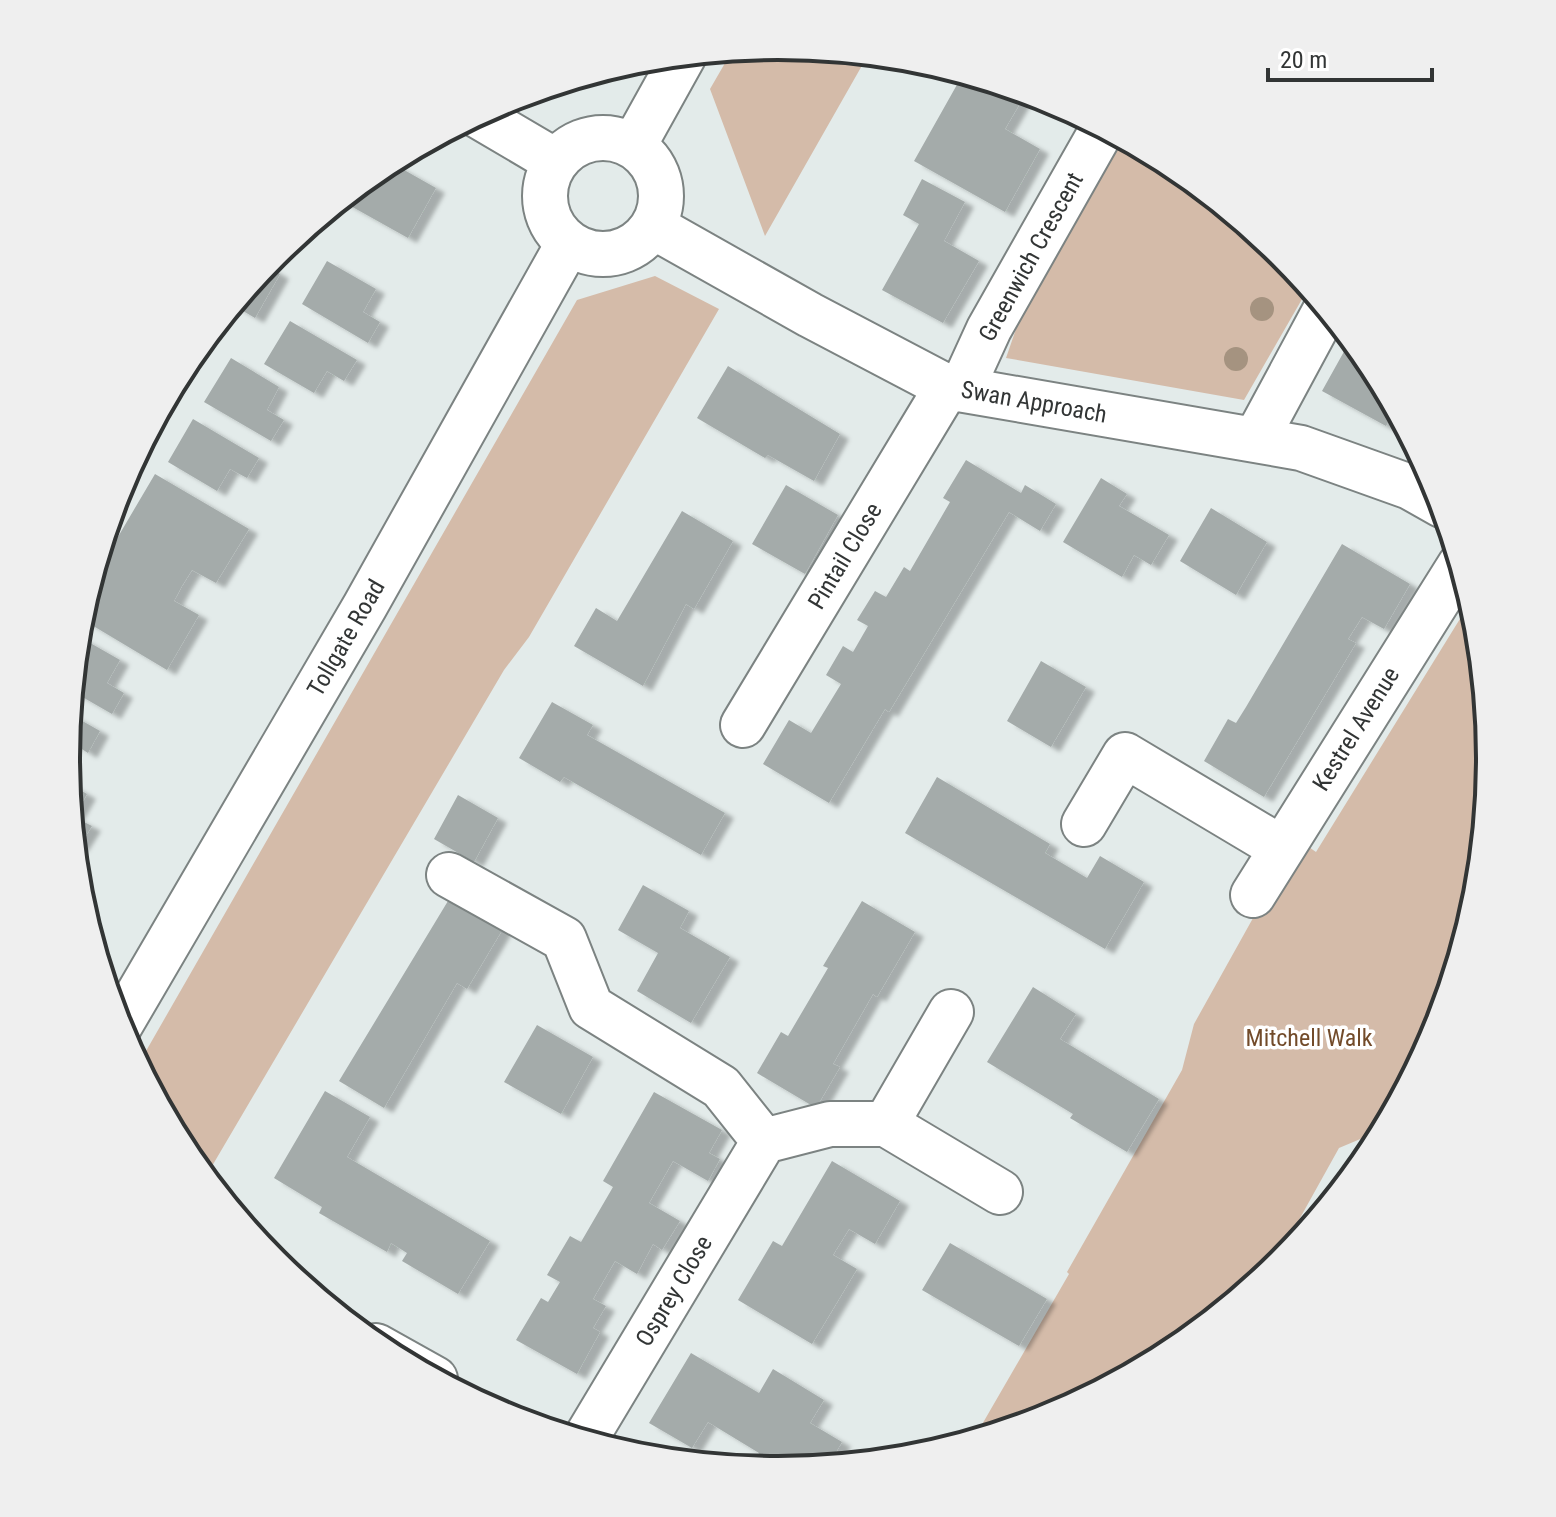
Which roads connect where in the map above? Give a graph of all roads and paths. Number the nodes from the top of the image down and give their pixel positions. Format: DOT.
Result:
graph roads {
  1 [pos="677,68"];
  2 [pos="490,123"];
  3 [pos="1097,138"];
  4 [pos="634,145"];
  5 [pos="555,161"];
  6 [pos="654,227"];
  7 [pos="568,244"];
  8 [pos="1321,319"];
  9 [pos="954,388"];
  10 [pos="1256,439"];
  11 [pos="1425,495"];
  12 [pos="1453,577"];
  13 [pos="743,725"];
  14 [pos="1084,824"];
  15 [pos="1281,848"];
  16 [pos="449,875"];
  17 [pos="1253,895"];
  18 [pos="128,1012"];
  19 [pos="951,1012"];
  20 [pos="886,1124"];
  21 [pos="764,1141"];
  22 [pos="1000,1192"];
  23 [pos="590,1431"];
  1 -- 4 [label="street"];
  2 -- 5 [label="street"];
  3 -- 9 [label="street, Greenwich Crescent"];
  4 -- 5 [label="street"];
  4 -- 6 [label="street"];
  5 -- 7 [label="street"];
  6 -- 7 [label="street"];
  6 -- 9 [label="street, Swan Approach"];
  7 -- 18 [label="street, Tollgate Road"];
  8 -- 10 [label="street"];
  9 -- 10 [label="street, Swan Approach"];
  9 -- 13 [label="street, Pintail Close"];
  10 -- 11 [label="street, Swan Approach"];
  12 -- 15 [label="street, Kestrel Avenue"];
  14 -- 15 [label="street"];
  15 -- 17 [label="street, Kestrel Avenue"];
  16 -- 21 [label="street"];
  19 -- 20 [label="street"];
  20 -- 21 [label="street"];
  20 -- 22 [label="street"];
  21 -- 23 [label="street, Osprey Close"];
}
